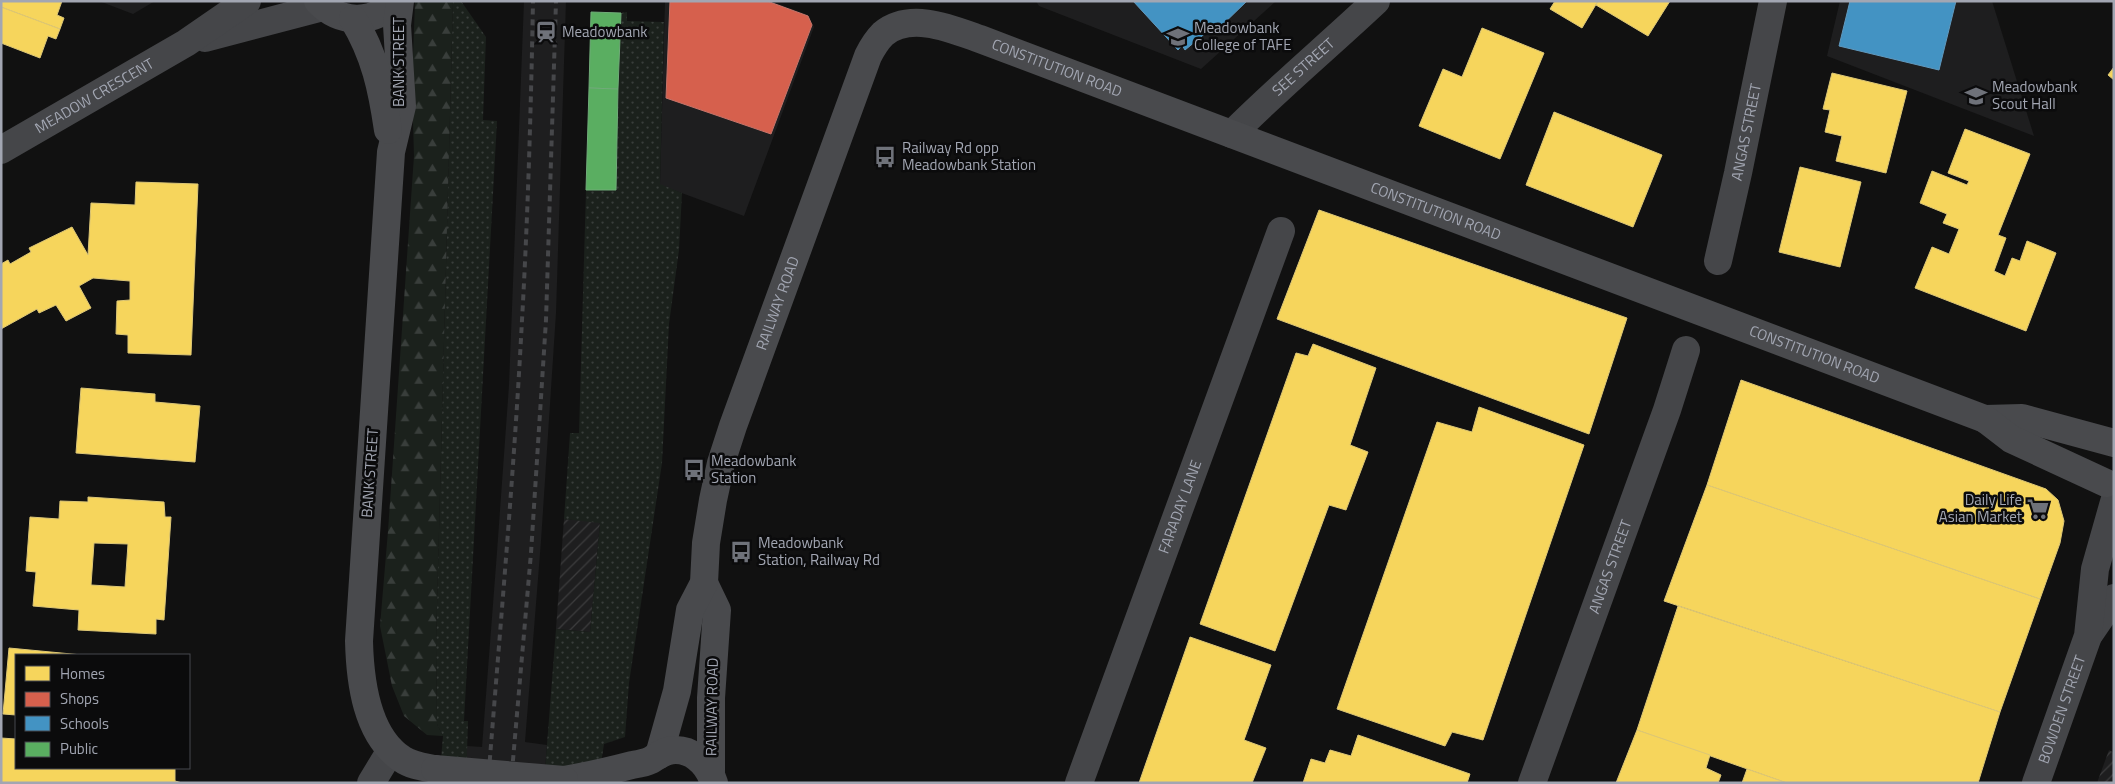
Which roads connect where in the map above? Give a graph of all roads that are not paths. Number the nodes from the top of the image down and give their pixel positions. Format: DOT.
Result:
graph roads {
  1 [pos="247,1"];
  2 [pos="394,1"];
  3 [pos="400,1"];
  4 [pos="1376,1"];
  5 [pos="1773,1"];
  6 [pos="321,4"];
  7 [pos="353,19"];
  8 [pos="884,33"];
  9 [pos="186,43"];
  10 [pos="1232,134"];
  11 [pos="1,150"];
  12 [pos="391,152"];
  13 [pos="1281,231"];
  14 [pos="1718,261"];
  15 [pos="1686,350"];
  16 [pos="1985,419"];
  17 [pos="2114,443"];
  18 [pos="2114,448"];
  19 [pos="2111,495"];
  20 [pos="704,582"];
  21 [pos="2114,598"];
  22 [pos="2088,636"];
  23 [pos="391,750"];
  24 [pos="648,766"];
  25 [pos="713,778"];
  26 [pos="567,781"];
  27 [pos="371,783"];
  28 [pos="1079,783"];
  29 [pos="1532,783"];
  30 [pos="2036,783"];
  1 -- 9 [label="street, MEADOW CRESCENT"];
  2 -- 7 [label="main road"];
  3 -- 12 [label="main road, BANK STREET"];
  4 -- 10 [label="street, SEE STREET"];
  5 -- 14 [label="street, ANGAS STREET"];
  6 -- 7 [label="main road"];
  6 -- 9 [label="street, MEADOW CRESCENT"];
  7 -- 12 [label="main road, BANK STREET"];
  8 -- 10 [label="main road, CONSTITUTION ROAD"];
  8 -- 20 [label="main road, RAILWAY ROAD"];
  9 -- 11 [label="street, MEADOW CRESCENT"];
  10 -- 16 [label="main road, CONSTITUTION ROAD"];
  12 -- 23 [label="main road, BANK STREET"];
  13 -- 28 [label="street, FARADAY LANE"];
  15 -- 29 [label="street, ANGAS STREET"];
  16 -- 17 [label="main road, CONSTITUTION ROAD"];
  16 -- 19 [label="main road, CONSTITUTION ROAD"];
  18 -- 19 [label="main road"];
  19 -- 22 [label="street, BOWDEN STREET"];
  20 -- 24 [label="main road, RAILWAY ROAD"];
  20 -- 25 [label="main road, RAILWAY ROAD"];
  21 -- 22 [label="street, BOWDEN STREET"];
  22 -- 30 [label="street, BOWDEN STREET"];
  23 -- 26 [label="main road, bridge"];
  23 -- 27 [label="street"];
  24 -- 25 [label="main road"];
  24 -- 26 [label="main road"];
}
